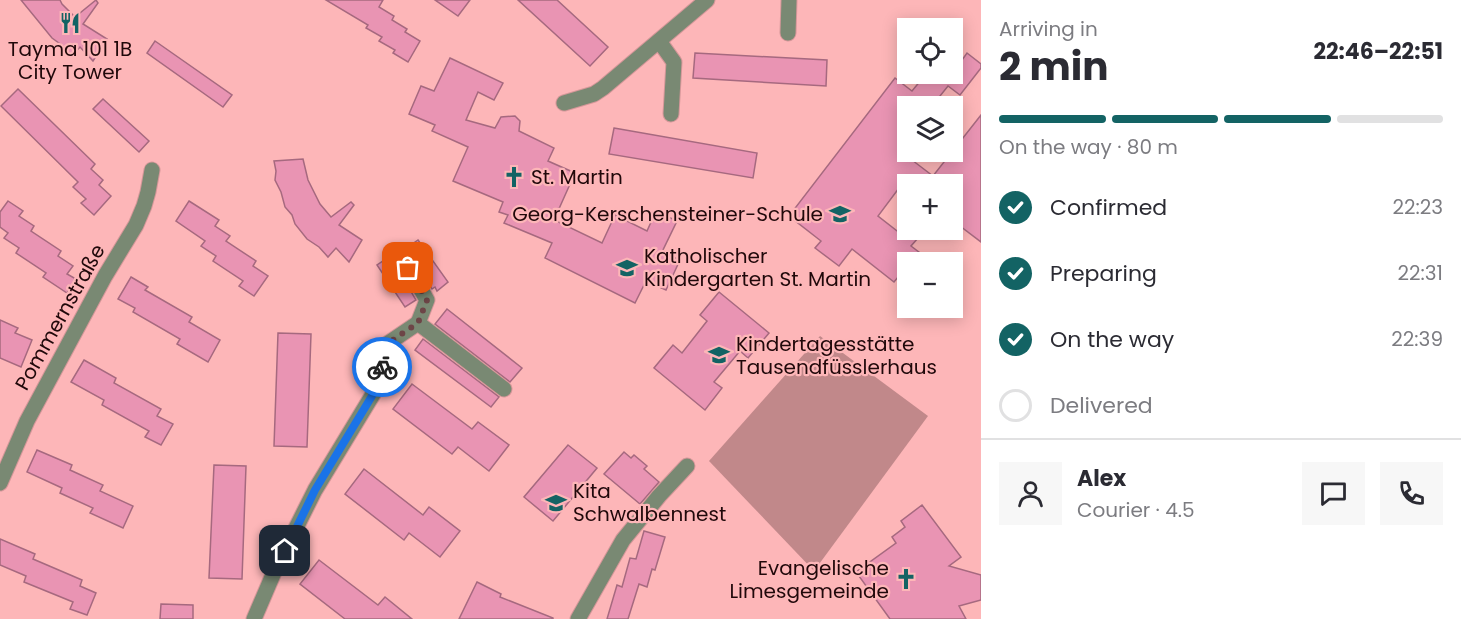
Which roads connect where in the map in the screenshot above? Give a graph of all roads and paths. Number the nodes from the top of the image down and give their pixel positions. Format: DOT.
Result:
graph roads {
  1 [pos="707,0"];
  2 [pos="789,0"];
  3 [pos="788,33"];
  4 [pos="659,41"];
  5 [pos="564,102"];
  6 [pos="671,114"];
  7 [pos="152,170"];
  8 [pos="399,251"];
  9 [pos="418,323"];
  10 [pos="504,389"];
  11 [pos="687,465"];
  12 [pos="0,483"];
  13 [pos="254,619"];
  14 [pos="578,619"];
  1 -- 4 [label="street"];
  2 -- 3 [label="street"];
  4 -- 5 [label="street"];
  4 -- 6 [label="street"];
  7 -- 12 [label="street, Pommernstraße"];
  8 -- 9 [label="street"];
  9 -- 10 [label="street"];
  9 -- 13 [label="street"];
  11 -- 14 [label="street"];
}
